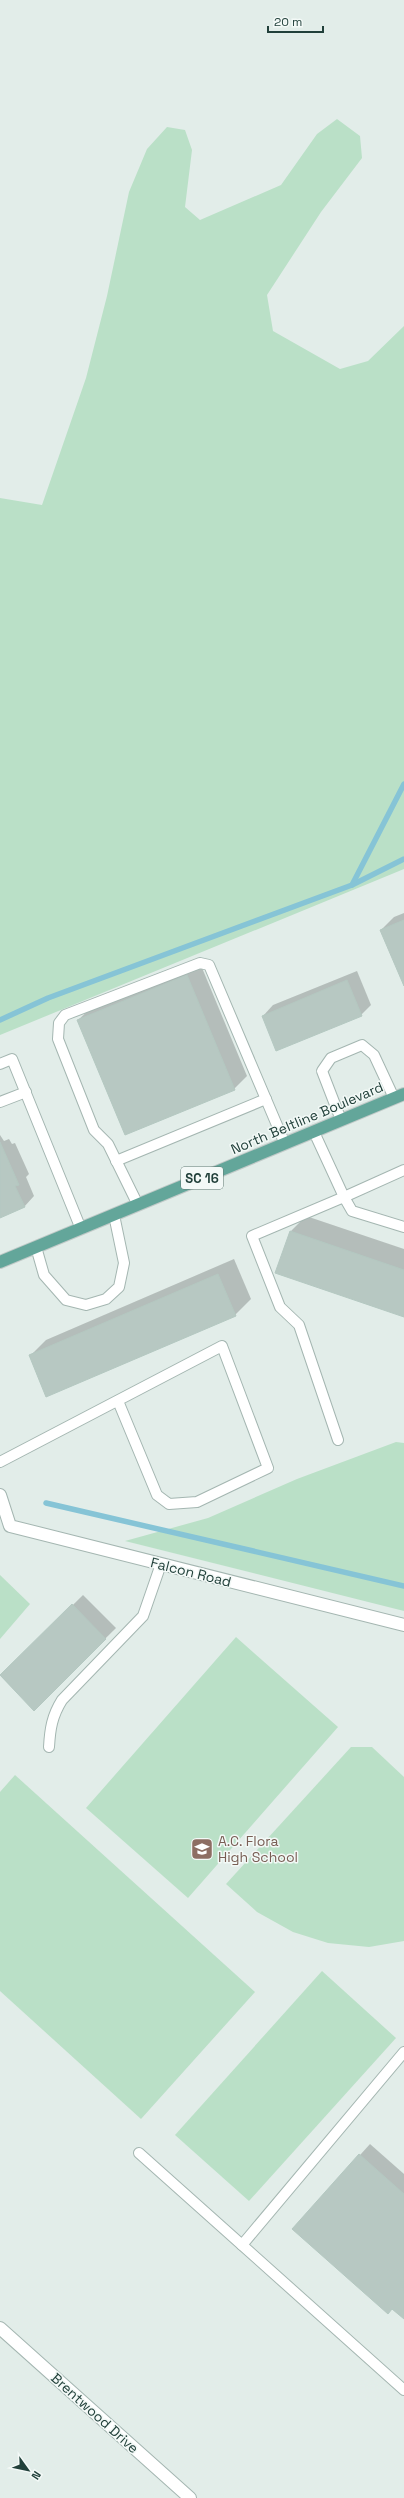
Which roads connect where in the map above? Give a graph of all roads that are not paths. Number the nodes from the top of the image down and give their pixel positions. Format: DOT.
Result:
graph roads {
  1 [pos="0,1064"];
  2 [pos="26,1092"];
  3 [pos="399,1096"];
  4 [pos="266,1099"];
  5 [pos="0,1102"];
  6 [pos="341,1120"];
  7 [pos="314,1132"];
  8 [pos="285,1144"];
  9 [pos="116,1161"];
  10 [pos="404,1170"];
  11 [pos="344,1197"];
  12 [pos="138,1205"];
  13 [pos="114,1215"];
  14 [pos="404,1226"];
  15 [pos="81,1229"];
  16 [pos="36,1247"];
  17 [pos="0,1262"];
  18 [pos="118,1400"];
  19 [pos="338,1440"];
  20 [pos="0,1462"];
  21 [pos="0,1495"];
  22 [pos="162,1564"];
  23 [pos="404,1626"];
  24 [pos="48,1747"];
  25 [pos="404,2052"];
  26 [pos="139,2153"];
  27 [pos="242,2245"];
  28 [pos="0,2328"];
  29 [pos="404,2390"];
  30 [pos="190,2498"];
  1 -- 2 [label="lane"];
  2 -- 5 [label="lane"];
  2 -- 15 [label="lane"];
  3 -- 6 [label="main road, North Beltline Boulevard / SC 16"];
  3 -- 6 [label="lane"];
  4 -- 8 [label="lane"];
  4 -- 9 [label="lane"];
  4 -- 9 [label="lane"];
  6 -- 7 [label="main road, North Beltline Boulevard / SC 16"];
  7 -- 8 [label="main road, North Beltline Boulevard / SC 16"];
  7 -- 11 [label="lane"];
  8 -- 12 [label="main road, North Beltline Boulevard / SC 16"];
  9 -- 12 [label="lane"];
  10 -- 11 [label="lane"];
  11 -- 14 [label="lane"];
  11 -- 19 [label="lane"];
  12 -- 13 [label="main road, North Beltline Boulevard / SC 16"];
  13 -- 15 [label="main road, North Beltline Boulevard / SC 16"];
  13 -- 16 [label="lane"];
  15 -- 16 [label="main road, North Beltline Boulevard / SC 16"];
  16 -- 17 [label="main road, North Beltline Boulevard / SC 16"];
  18 -- 18 [label="lane"];
  18 -- 20 [label="lane"];
  21 -- 22 [label="street, Falcon Road"];
  22 -- 23 [label="street, Falcon Road"];
  22 -- 24 [label="lane"];
  25 -- 27 [label="lane"];
  26 -- 27 [label="lane"];
  27 -- 29 [label="lane"];
  28 -- 30 [label="street, Brentwood Drive"];
}
